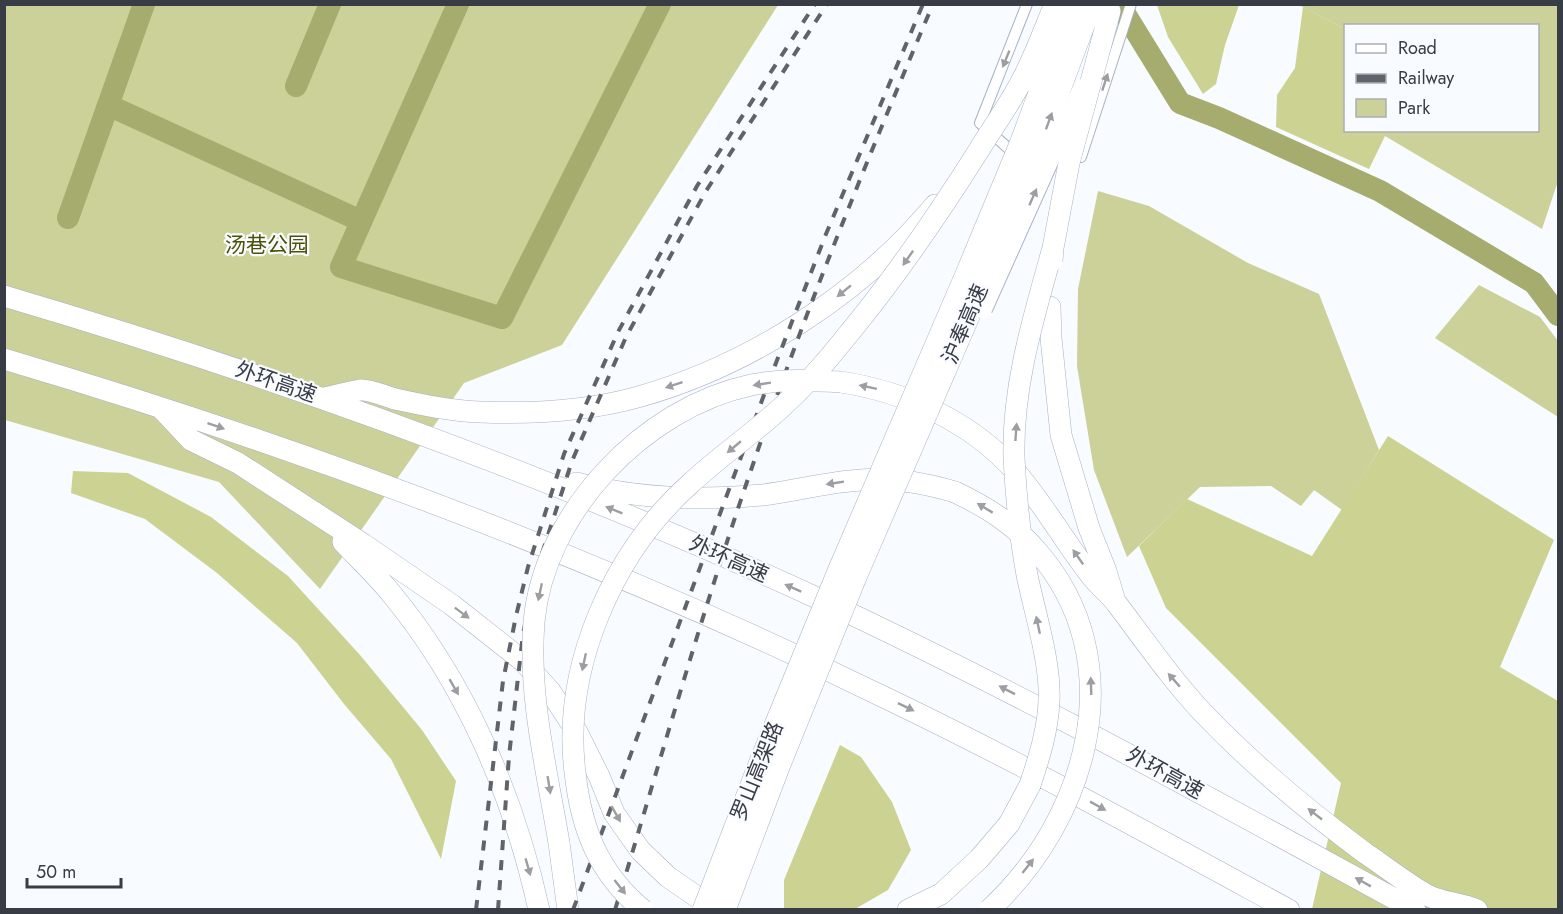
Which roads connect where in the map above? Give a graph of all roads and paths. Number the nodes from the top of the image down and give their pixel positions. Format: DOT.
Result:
graph roads {
  1 [pos="1027,4"];
  2 [pos="1055,4"];
  3 [pos="1067,4"];
  4 [pos="1072,4"];
  5 [pos="1092,4"];
  6 [pos="1112,4"];
  7 [pos="1118,4"];
  8 [pos="1131,4"];
  9 [pos="975,156"];
  10 [pos="1053,248"];
  11 [pos="4,296"];
  12 [pos="4,359"];
  13 [pos="324,399"];
  14 [pos="161,407"];
  15 [pos="542,481"];
  16 [pos="282,492"];
  17 [pos="1115,602"];
  18 [pos="822,636"];
  19 [pos="1428,905"];
  20 [pos="539,909"];
  21 [pos="568,909"];
  22 [pos="644,909"];
  23 [pos="696,909"];
  24 [pos="703,909"];
  25 [pos="723,909"];
  26 [pos="734,909"];
  27 [pos="908,909"];
  28 [pos="989,909"];
  29 [pos="1289,909"];
  30 [pos="1477,909"];
  1 -- 8 [label="street, one-way"];
  2 -- 9 [label="highway, bridge"];
  3 -- 23 [label="main road"];
  4 -- 18 [label="highway, 沪奉高速, bridge"];
  18 -- 5 [label="highway, 沪奉高速, one-way, bridge"];
  6 -- 10 [label="highway, bridge"];
  26 -- 7 [label="main road, one-way, bridge"];
  9 -- 13 [label="highway, one-way, bridge"];
  9 -- 22 [label="highway, one-way, bridge"];
  10 -- 17 [label="highway, bridge"];
  27 -- 10 [label="highway, one-way, bridge"];
  11 -- 13 [label="highway, 外环高速"];
  12 -- 14 [label="highway"];
  13 -- 15 [label="highway, 外环高速"];
  14 -- 16 [label="highway"];
  14 -- 29 [label="highway, one-way"];
  19 -- 15 [label="highway, 外环高速, one-way"];
  28 -- 15 [label="highway, one-way, bridge"];
  16 -- 20 [label="highway, one-way"];
  16 -- 25 [label="highway, one-way"];
  19 -- 17 [label="highway, one-way"];
  17 -- 21 [label="highway, one-way, bridge"];
  18 -- 24 [label="highway, 罗山高架路, bridge"];
  18 -- 25 [label="highway, 罗山高架路, bridge"];
  19 -- 30 [label="highway"];
}
